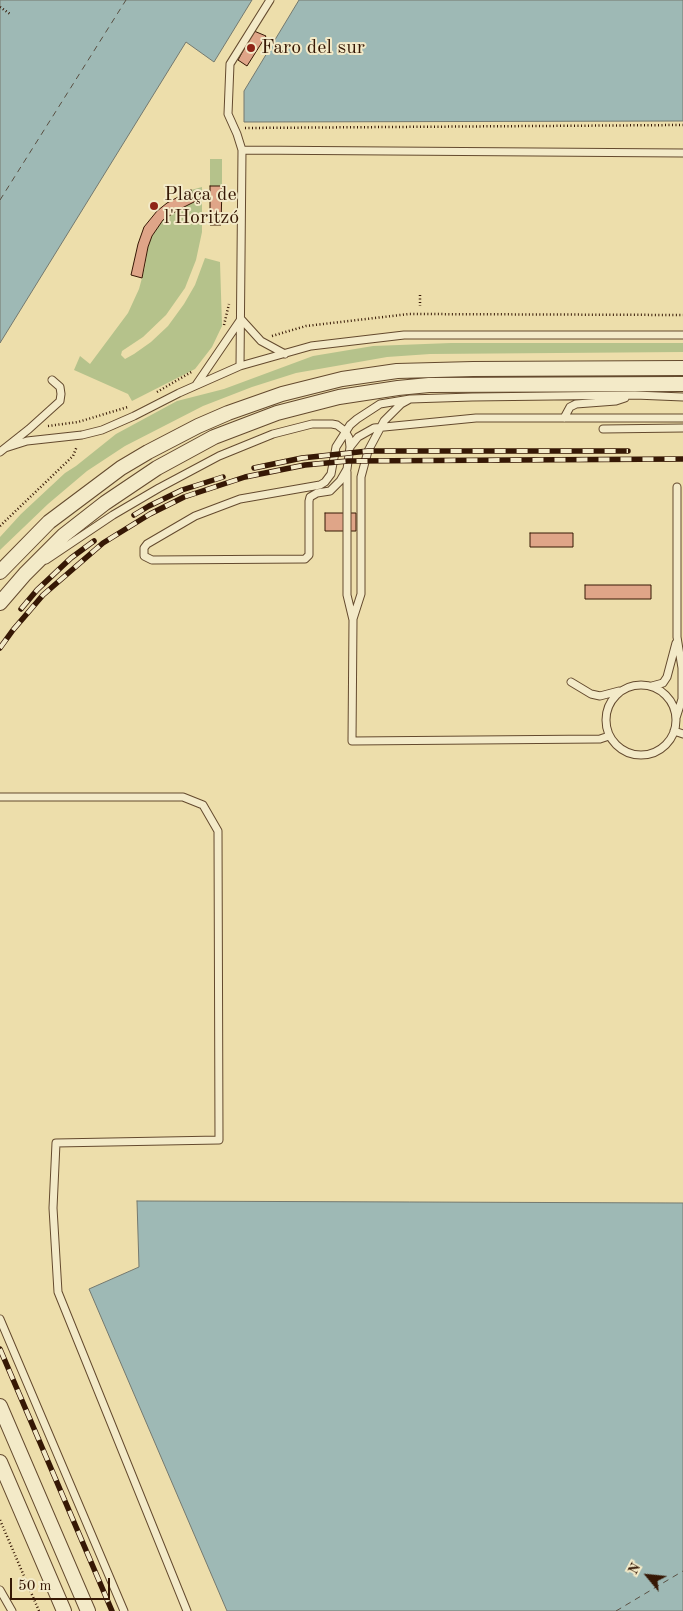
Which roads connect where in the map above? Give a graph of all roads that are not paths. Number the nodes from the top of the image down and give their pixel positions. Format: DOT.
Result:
graph roads {
  1 [pos="270,0"];
  2 [pos="242,150"];
  3 [pos="683,153"];
  4 [pos="241,319"];
  5 [pos="683,335"];
  6 [pos="284,354"];
  7 [pos="240,366"];
  8 [pos="683,368"];
  9 [pos="52,380"];
  10 [pos="683,384"];
  11 [pos="196,385"];
  12 [pos="635,395"];
  13 [pos="683,397"];
  14 [pos="410,399"];
  15 [pos="564,418"];
  16 [pos="683,418"];
  17 [pos="381,426"];
  18 [pos="683,428"];
  19 [pos="604,429"];
  20 [pos="345,431"];
  21 [pos="350,447"];
  22 [pos="3,450"];
  23 [pos="346,469"];
  24 [pos="677,487"];
  25 [pos="361,490"];
  26 [pos="347,491"];
  27 [pos="0,572"];
  28 [pos="25,574"];
  29 [pos="0,603"];
  30 [pos="353,620"];
  31 [pos="677,638"];
  32 [pos="571,682"];
  33 [pos="650,686"];
  34 [pos="624,689"];
  35 [pos="676,718"];
  36 [pos="674,731"];
  37 [pos="683,734"];
  38 [pos="609,736"];
  39 [pos="0,797"];
  40 [pos="0,1320"];
  41 [pos="0,1406"];
  42 [pos="0,1462"];
  43 [pos="0,1590"];
  44 [pos="12,1611"];
  45 [pos="64,1611"];
  46 [pos="88,1611"];
  47 [pos="124,1611"];
  48 [pos="187,1611"];
  1 -- 2 [label="lane"];
  2 -- 3 [label="lane"];
  2 -- 4 [label="lane"];
  4 -- 6 [label="lane"];
  4 -- 7 [label="lane"];
  4 -- 11 [label="lane"];
  5 -- 6 [label="lane"];
  6 -- 7 [label="lane"];
  7 -- 11 [label="lane"];
  8 -- 27 [label="street"];
  9 -- 22 [label="lane"];
  10 -- 28 [label="street"];
  11 -- 22 [label="lane"];
  12 -- 13 [label="lane"];
  12 -- 14 [label="lane"];
  12 -- 15 [label="lane"];
  14 -- 17 [label="lane"];
  14 -- 20 [label="lane"];
  15 -- 16 [label="lane"];
  15 -- 17 [label="lane"];
  17 -- 21 [label="lane"];
  17 -- 25 [label="lane"];
  18 -- 19 [label="lane"];
  20 -- 21 [label="lane"];
  20 -- 23 [label="lane"];
  20 -- 28 [label="lane"];
  21 -- 23 [label="lane"];
  23 -- 26 [label="lane"];
  24 -- 31 [label="lane"];
  25 -- 26 [label="lane"];
  25 -- 30 [label="lane"];
  26 -- 30 [label="lane"];
  28 -- 29 [label="street"];
  30 -- 38 [label="lane"];
  31 -- 33 [label="lane"];
  31 -- 35 [label="lane"];
  32 -- 34 [label="lane"];
  33 -- 34 [label="lane"];
  33 -- 35 [label="lane"];
  34 -- 38 [label="lane"];
  35 -- 36 [label="lane"];
  36 -- 37 [label="lane"];
  36 -- 38 [label="lane"];
  39 -- 48 [label="lane"];
  40 -- 47 [label="lane"];
  41 -- 46 [label="street"];
  42 -- 45 [label="street"];
  43 -- 44 [label="lane"];
}
